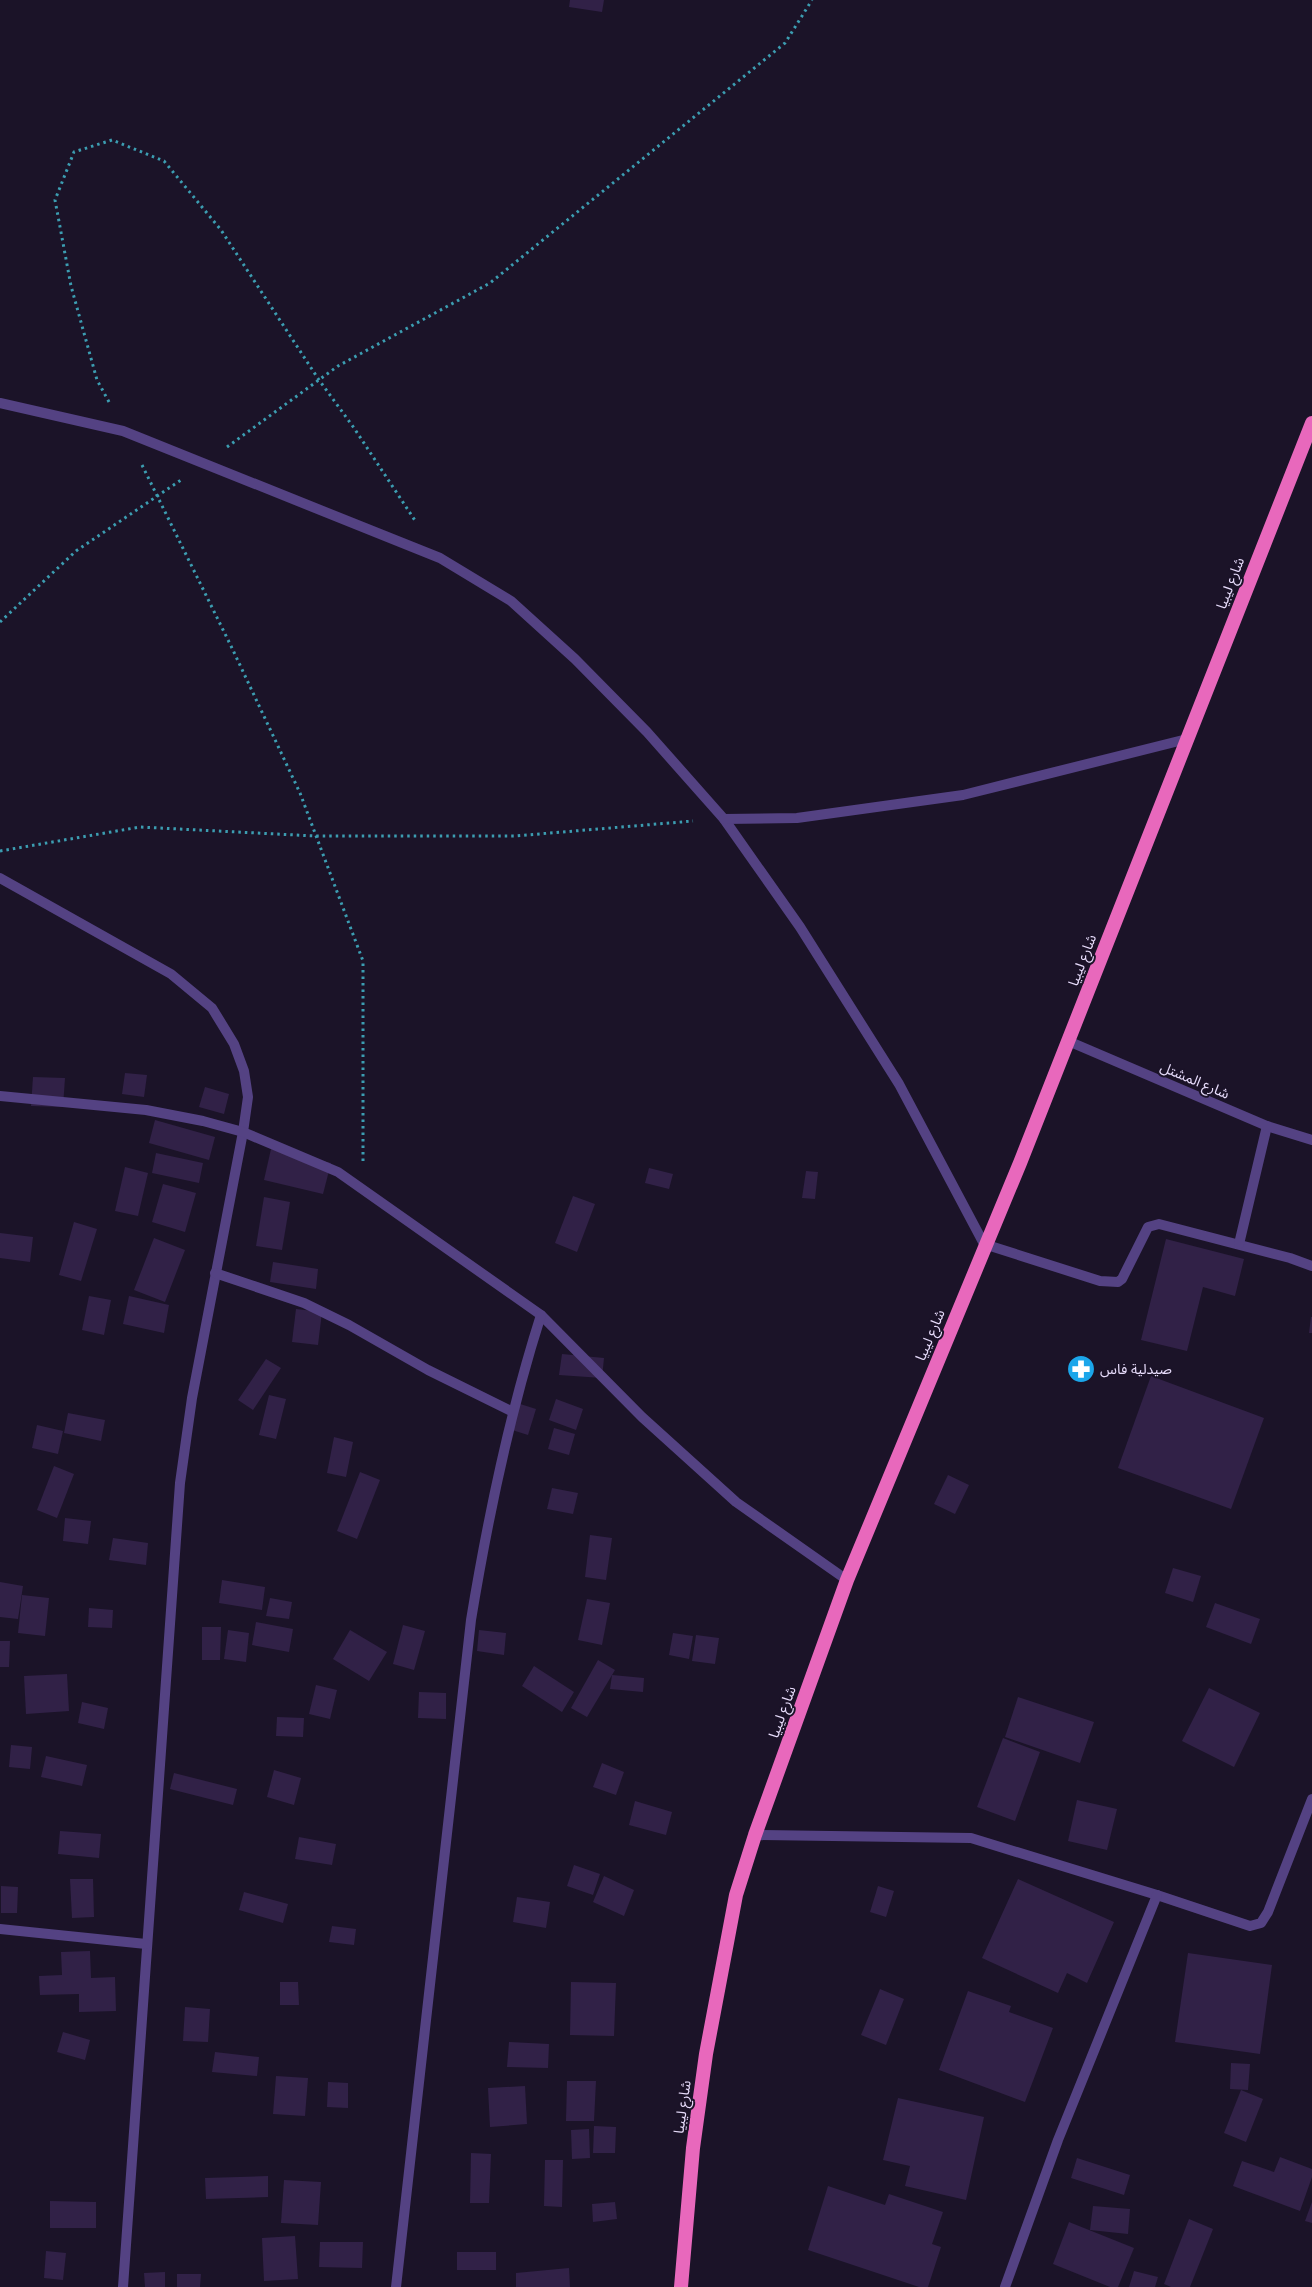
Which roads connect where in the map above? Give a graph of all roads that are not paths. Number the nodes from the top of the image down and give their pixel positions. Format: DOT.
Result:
graph roads {
  1 [pos="0,403"];
  2 [pos="1312,423"];
  3 [pos="1187,739"];
  4 [pos="724,819"];
  5 [pos="0,878"];
  6 [pos="1068,1041"];
  7 [pos="0,1096"];
  8 [pos="1267,1126"];
  9 [pos="243,1132"];
  10 [pos="1312,1140"];
  11 [pos="984,1244"];
  12 [pos="1239,1244"];
  13 [pos="1312,1266"];
  14 [pos="215,1273"];
  15 [pos="541,1315"];
  16 [pos="513,1412"];
  17 [pos="847,1580"];
  18 [pos="1312,1799"];
  19 [pos="755,1835"];
  20 [pos="1157,1895"];
  21 [pos="0,1929"];
  22 [pos="146,1944"];
  23 [pos="123,2287"];
  24 [pos="396,2287"];
  25 [pos="681,2287"];
  26 [pos="1005,2287"];
  1 -- 4 [label="street"];
  2 -- 3 [label="highway, شارع ليبيا"];
  3 -- 4 [label="street"];
  3 -- 6 [label="highway, شارع ليبيا"];
  4 -- 11 [label="street"];
  5 -- 9 [label="street"];
  6 -- 8 [label="street, شارع المشتل"];
  6 -- 11 [label="highway, شارع ليبيا"];
  7 -- 9 [label="street"];
  8 -- 10 [label="street, شارع المشتل"];
  8 -- 12 [label="street"];
  9 -- 14 [label="street"];
  9 -- 15 [label="street"];
  11 -- 12 [label="street"];
  11 -- 17 [label="highway, شارع ليبيا"];
  12 -- 13 [label="street"];
  14 -- 16 [label="street"];
  14 -- 22 [label="street"];
  15 -- 16 [label="street"];
  15 -- 17 [label="street"];
  16 -- 24 [label="street"];
  17 -- 19 [label="highway, شارع ليبيا"];
  18 -- 20 [label="street"];
  19 -- 20 [label="street"];
  19 -- 25 [label="highway, شارع ليبيا"];
  20 -- 26 [label="street"];
  21 -- 22 [label="street"];
  22 -- 23 [label="street"];
}
